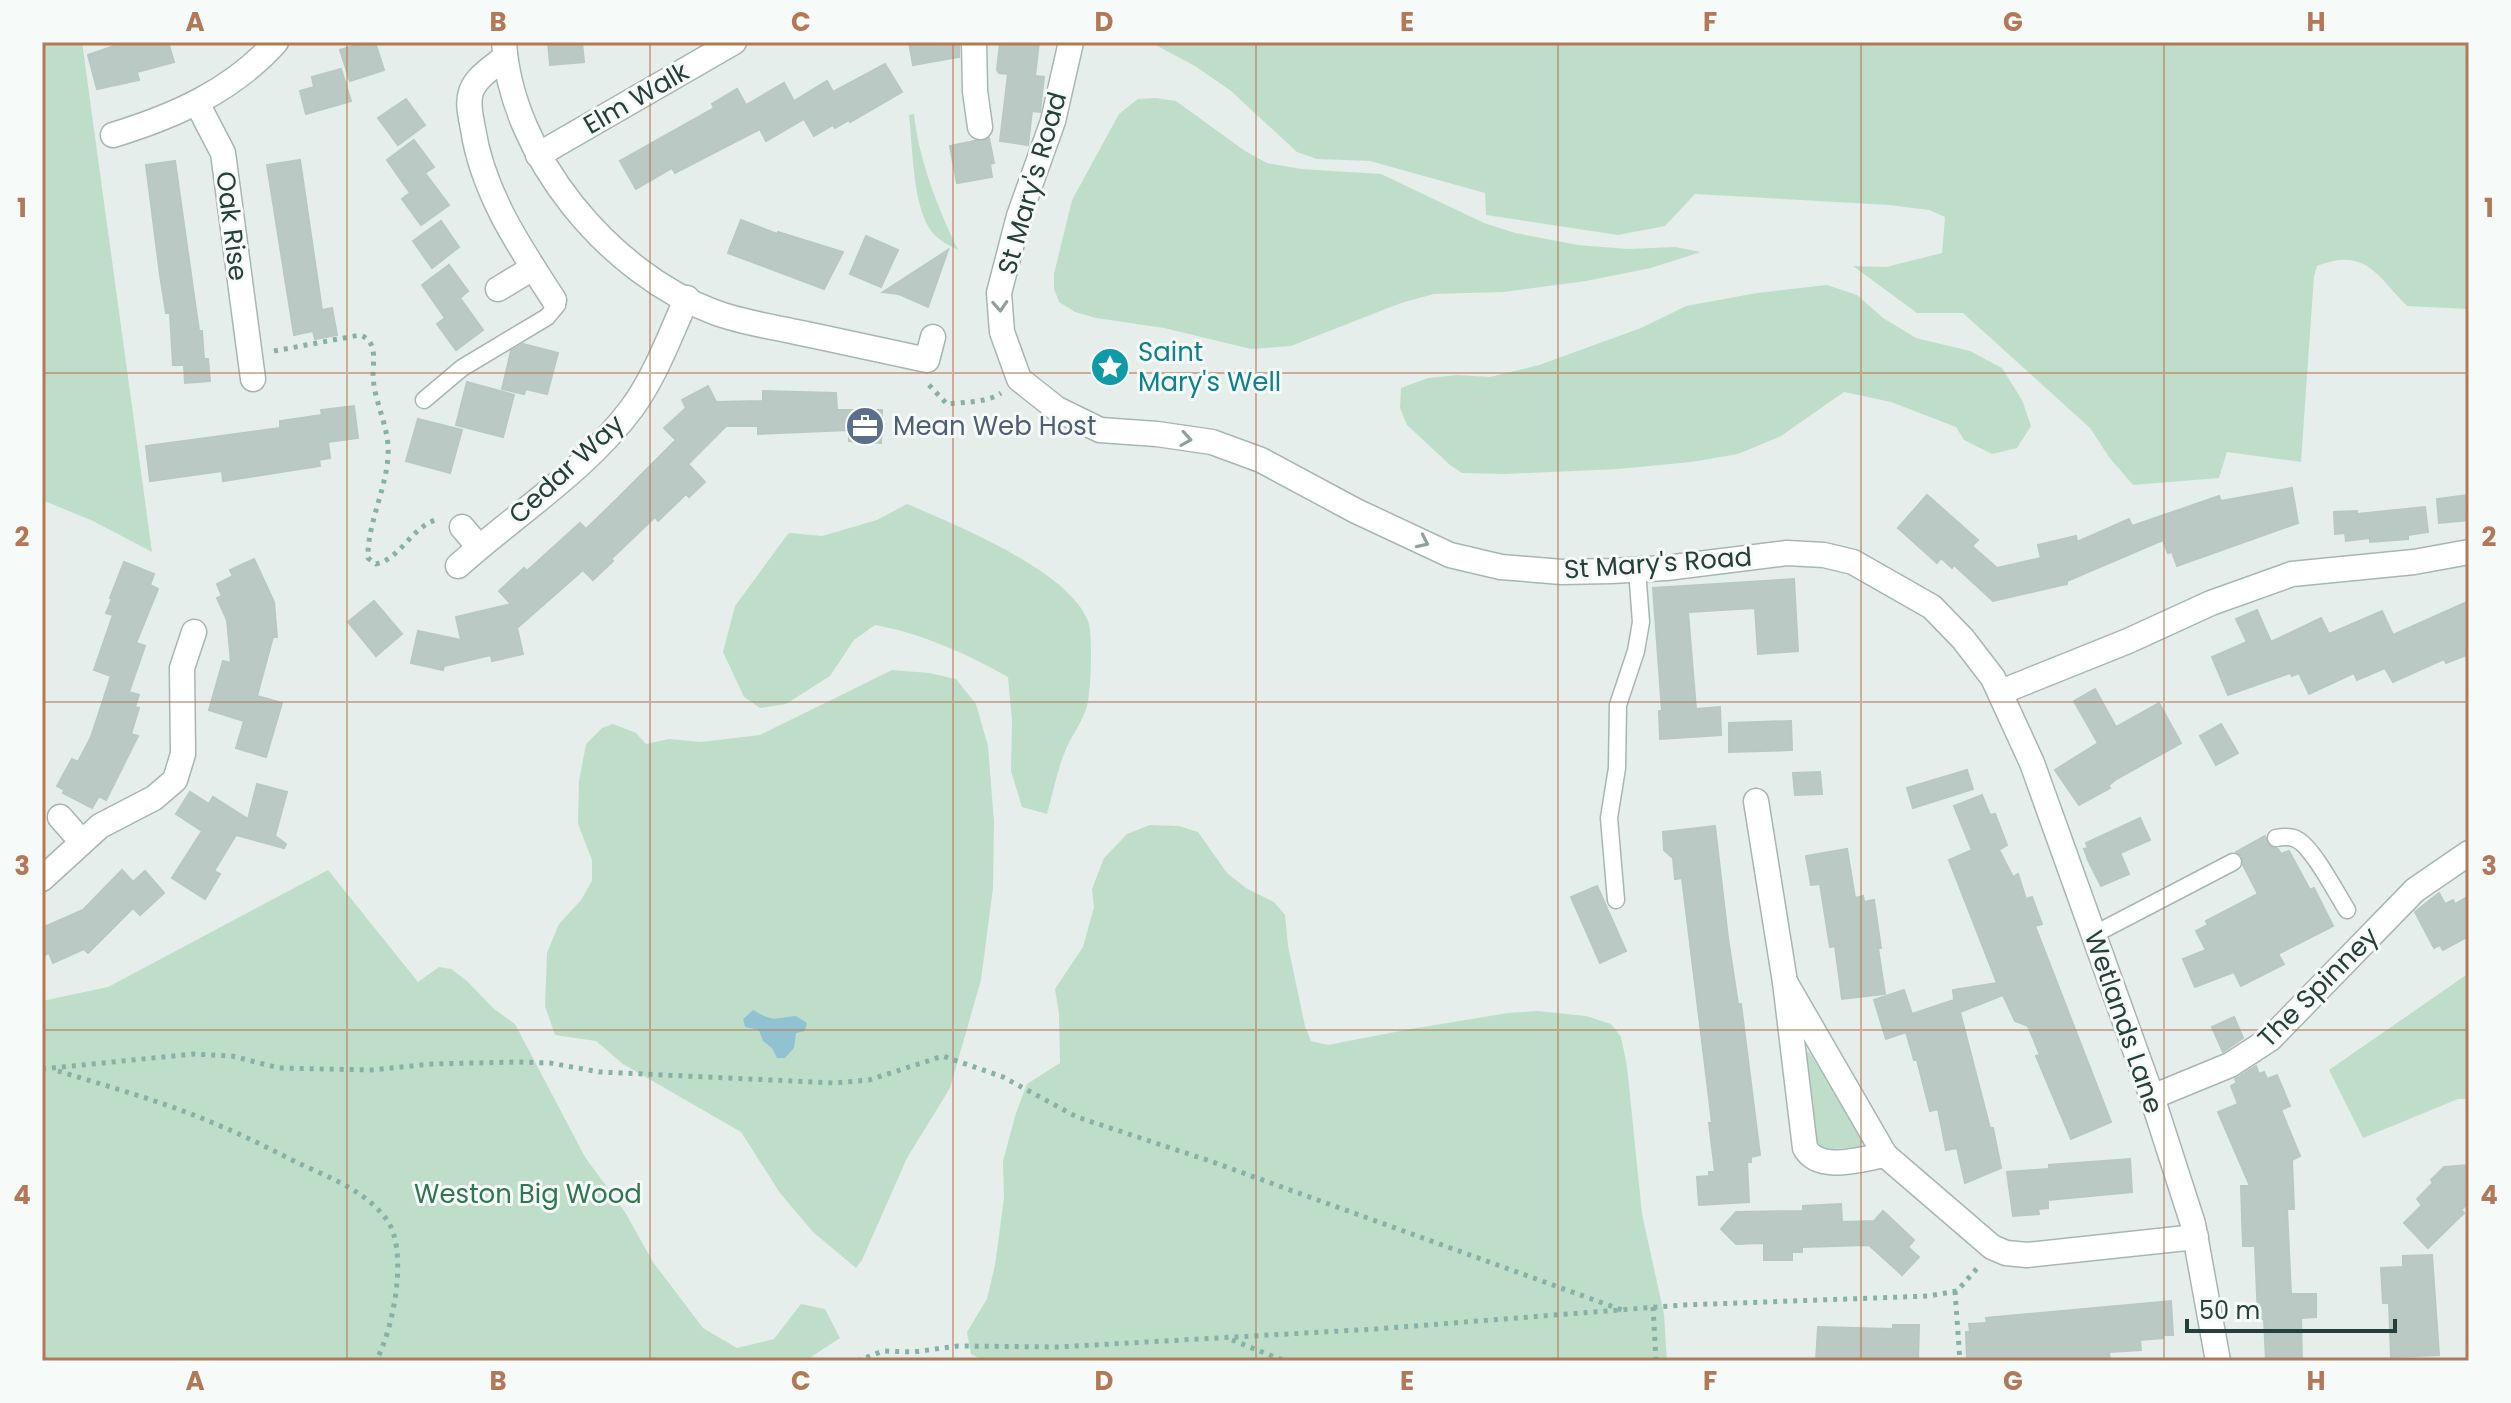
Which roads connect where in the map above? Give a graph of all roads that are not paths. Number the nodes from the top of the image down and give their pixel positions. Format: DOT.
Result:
graph roads {
  1 [pos="276,42"];
  2 [pos="734,42"];
  3 [pos="974,42"];
  4 [pos="1071,42"];
  5 [pos="504,50"];
  6 [pos="197,103"];
  7 [pos="980,127"];
  8 [pos="113,135"];
  9 [pos="538,155"];
  10 [pos="533,268"];
  11 [pos="498,289"];
  12 [pos="687,298"];
  13 [pos="554,300"];
  14 [pos="930,349"];
  15 [pos="253,379"];
  16 [pos="424,400"];
  17 [pos="462,527"];
  18 [pos="479,547"];
  19 [pos="2469,552"];
  20 [pos="458,566"];
  21 [pos="1630,570"];
  22 [pos="184,644"];
  23 [pos="2001,692"];
  24 [pos="1756,801"];
  25 [pos="60,817"];
  26 [pos="2276,838"];
  27 [pos="82,842"];
  28 [pos="2469,853"];
  29 [pos="2233,862"];
  30 [pos="42,879"];
  31 [pos="1616,900"];
  32 [pos="2347,910"];
  33 [pos="2093,935"];
  34 [pos="1785,982"];
  35 [pos="2152,1097"];
  36 [pos="1885,1155"];
  37 [pos="2196,1237"];
  38 [pos="2218,1361"];
  1 -- 6 [label="street"];
  2 -- 9 [label="street, Elm Walk"];
  3 -- 7 [label="street"];
  4 -- 21 [label="street, St Mary's Road, one-way"];
  5 -- 9 [label="street"];
  5 -- 10 [label="street"];
  6 -- 8 [label="street"];
  6 -- 15 [label="street, Oak Rise"];
  9 -- 12 [label="street"];
  10 -- 11 [label="street"];
  10 -- 13 [label="street"];
  12 -- 14 [label="street"];
  12 -- 18 [label="street, Cedar Way"];
  13 -- 16 [label="lane"];
  17 -- 18 [label="street"];
  18 -- 20 [label="street, Cedar Way"];
  19 -- 23 [label="street"];
  21 -- 23 [label="street, St Mary's Road"];
  21 -- 31 [label="lane"];
  22 -- 27 [label="street"];
  23 -- 33 [label="street, Wetlands Lane"];
  24 -- 34 [label="street"];
  25 -- 27 [label="street"];
  26 -- 32 [label="lane"];
  27 -- 30 [label="street"];
  28 -- 35 [label="street, The Spinney"];
  29 -- 33 [label="lane"];
  33 -- 35 [label="street, Wetlands Lane"];
  34 -- 36 [label="street"];
  34 -- 36 [label="street"];
  35 -- 37 [label="street, Wetlands Lane"];
  36 -- 37 [label="street"];
  37 -- 38 [label="street, Wetlands Lane"];
}
